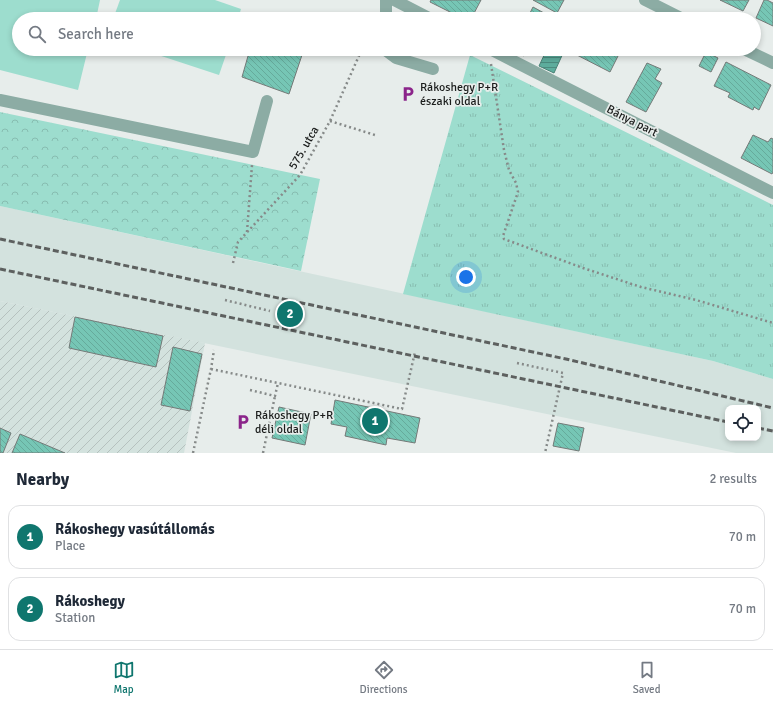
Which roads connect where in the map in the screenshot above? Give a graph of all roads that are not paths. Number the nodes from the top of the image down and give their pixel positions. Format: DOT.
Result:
graph roads {
  1 [pos="386,0"];
  2 [pos="394,0"];
  3 [pos="645,0"];
  4 [pos="386,12"];
  5 [pos="417,12"];
  6 [pos="669,12"];
  7 [pos="393,56"];
  8 [pos="504,56"];
  9 [pos="758,56"];
  10 [pos="773,63"];
  11 [pos="433,70"];
  12 [pos="0,100"];
  13 [pos="267,101"];
  14 [pos="773,193"];
  1 -- 4 [label="street"];
  2 -- 5 [label="street"];
  3 -- 6 [label="street"];
  7 -- 11 [label="street"];
  8 -- 14 [label="street, Bánya part"];
  9 -- 10 [label="street"];
  12 -- 13 [label="street"];
}
